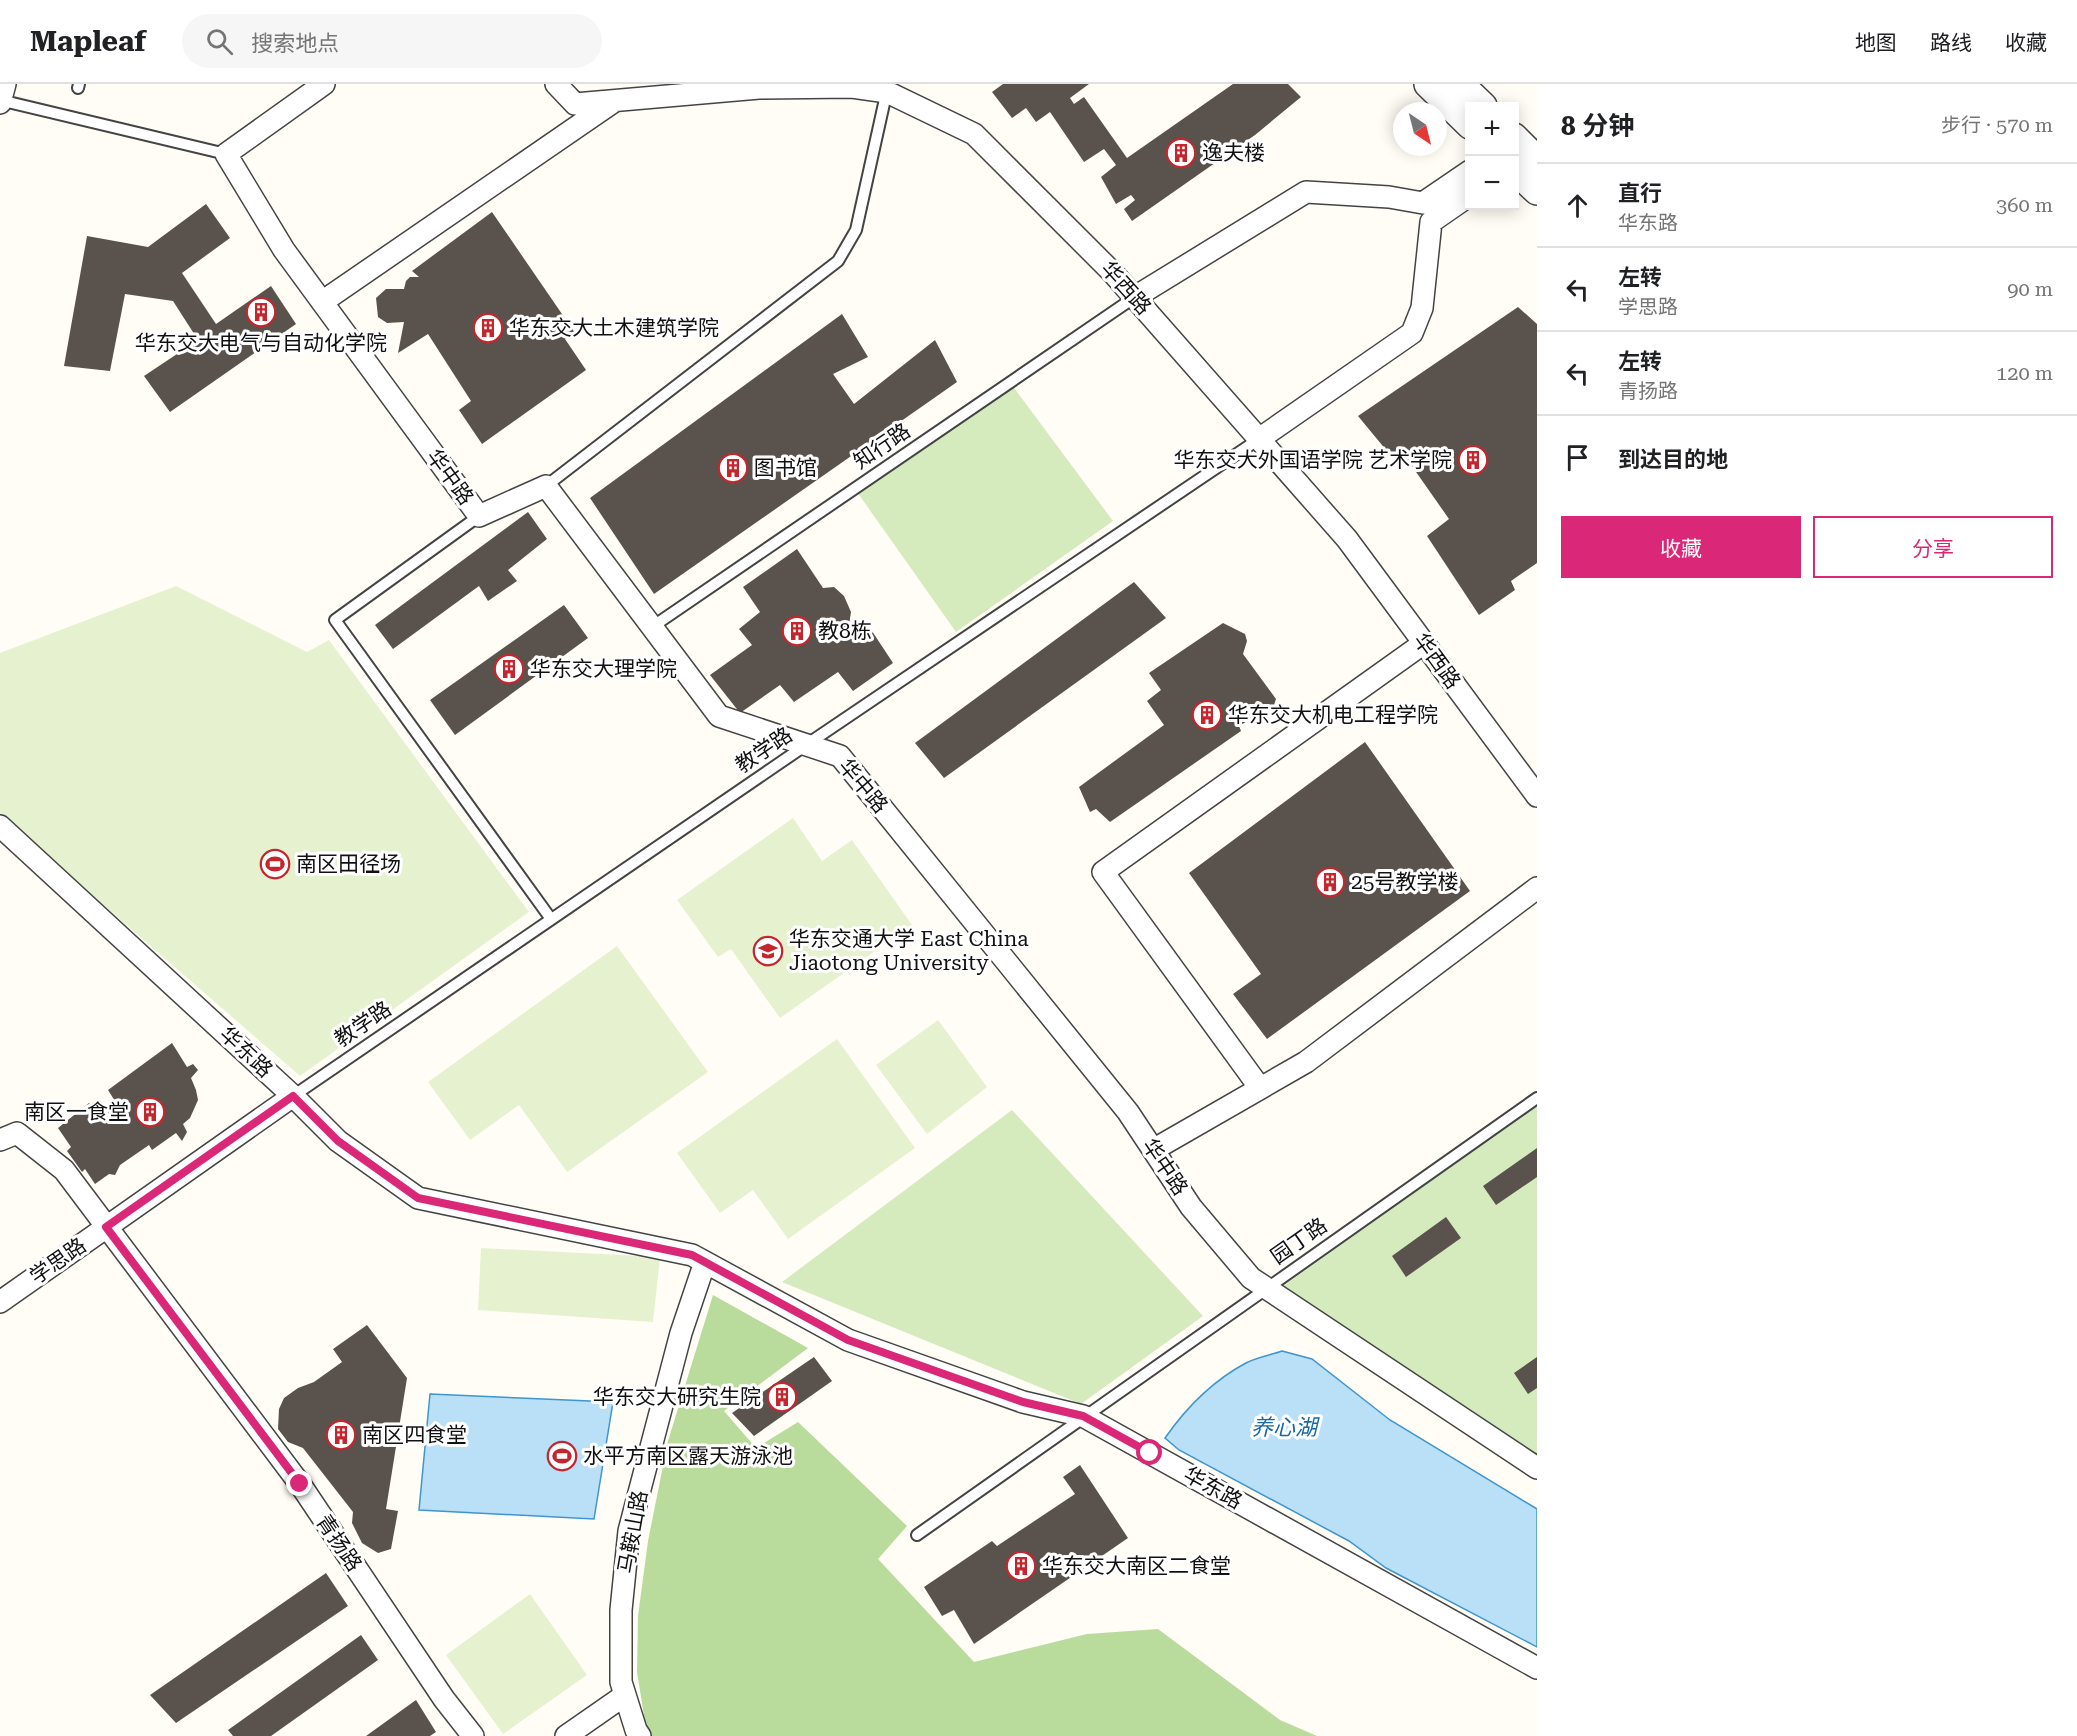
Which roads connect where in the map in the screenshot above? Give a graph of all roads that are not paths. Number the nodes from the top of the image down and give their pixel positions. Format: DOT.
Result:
graph roads {
  1 [pos="5,84"];
  2 [pos="324,84"];
  3 [pos="556,84"];
  4 [pos="1428,84"];
  5 [pos="1460,84"];
  6 [pos="887,88"];
  7 [pos="615,100"];
  8 [pos="0,101"];
  9 [pos="1479,102"];
  10 [pos="1465,120"];
  11 [pos="1520,152"];
  12 [pos="226,154"];
  13 [pos="1465,174"];
  14 [pos="1537,191"];
  15 [pos="1465,198"];
  16 [pos="1135,297"];
  17 [pos="322,302"];
  18 [pos="1259,439"];
  19 [pos="546,486"];
  20 [pos="478,516"];
  21 [pos="652,627"];
  22 [pos="1424,643"];
  23 [pos="806,745"];
  24 [pos="1537,796"];
  25 [pos="0,826"];
  26 [pos="1537,888"];
  27 [pos="551,919"];
  28 [pos="1260,1088"];
  29 [pos="293,1096"];
  30 [pos="1537,1098"];
  31 [pos="8,1137"];
  32 [pos="1153,1150"];
  33 [pos="106,1227"];
  34 [pos="705,1262"];
  35 [pos="1266,1288"];
  36 [pos="0,1302"];
  37 [pos="1083,1416"];
  38 [pos="1537,1468"];
  39 [pos="916,1535"];
  40 [pos="1537,1668"];
  41 [pos="625,1695"];
  42 [pos="474,1736"];
  43 [pos="566,1736"];
  44 [pos="640,1736"];
  1 -- 8 [label="street"];
  2 -- 12 [label="street"];
  3 -- 7 [label="street, 华西路"];
  4 -- 10 [label="street"];
  5 -- 9 [label="street"];
  6 -- 7 [label="street, 华西路"];
  6 -- 16 [label="street, 华西路"];
  6 -- 19 [label="lane"];
  7 -- 17 [label="street"];
  8 -- 12 [label="lane"];
  11 -- 14 [label="street"];
  12 -- 17 [label="street, 华中路"];
  13 -- 16 [label="street"];
  15 -- 18 [label="street"];
  16 -- 18 [label="street, 华西路"];
  16 -- 21 [label="lane, 知行路"];
  17 -- 20 [label="street, 华中路"];
  18 -- 22 [label="street, 华西路"];
  18 -- 23 [label="lane, 教学路"];
  19 -- 20 [label="street, 华中路"];
  19 -- 21 [label="street, 华中路"];
  20 -- 27 [label="lane"];
  21 -- 23 [label="street, 华中路"];
  22 -- 24 [label="street, 华西路"];
  22 -- 28 [label="street"];
  23 -- 27 [label="lane, 教学路"];
  23 -- 32 [label="street, 华中路"];
  25 -- 29 [label="street, 华东路"];
  26 -- 28 [label="street"];
  27 -- 29 [label="lane, 教学路"];
  28 -- 32 [label="street"];
  29 -- 33 [label="street, 学思路"];
  29 -- 34 [label="street, 华东路"];
  30 -- 35 [label="lane, 园丁路"];
  31 -- 33 [label="street, 青扬路"];
  32 -- 35 [label="street, 华中路"];
  33 -- 36 [label="street, 学思路"];
  33 -- 42 [label="street, 青扬路"];
  34 -- 37 [label="street, 华东路"];
  34 -- 41 [label="street, 马鞍山路"];
  35 -- 37 [label="lane, 园丁路"];
  35 -- 38 [label="street, 华中路"];
  37 -- 39 [label="lane, 园丁路"];
  37 -- 40 [label="street, 华东路"];
  41 -- 43 [label="street"];
  41 -- 44 [label="street, 马鞍山路"];
}
